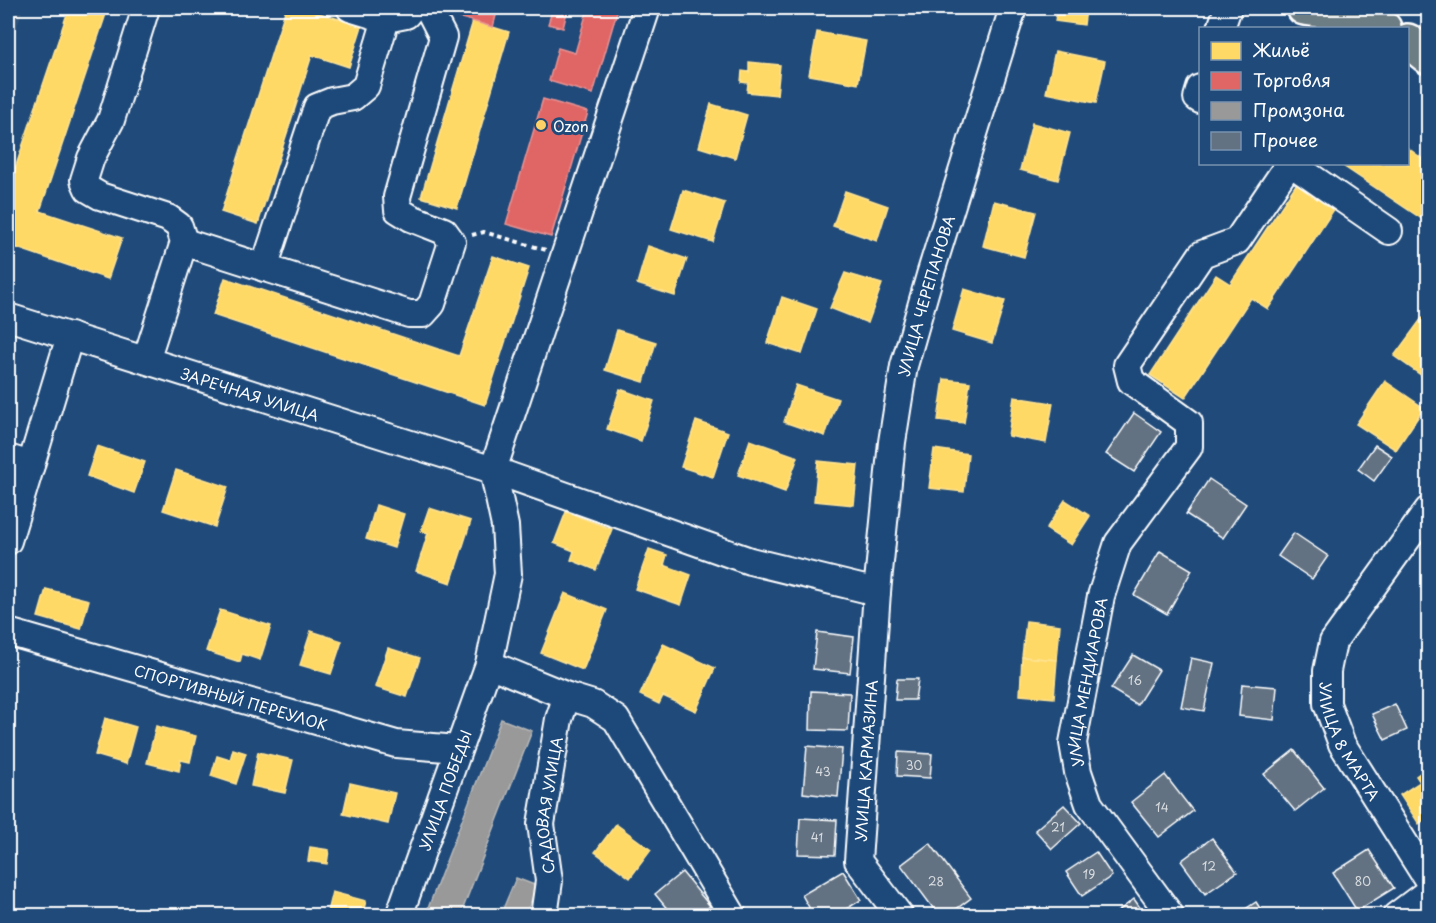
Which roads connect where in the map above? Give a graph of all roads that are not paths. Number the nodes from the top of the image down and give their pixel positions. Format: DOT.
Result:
graph roads {
  1 [pos="146,8"];
  2 [pos="350,8"];
  3 [pos="412,8"];
  4 [pos="428,8"];
  5 [pos="647,8"];
  6 [pos="1013,8"];
  7 [pos="1228,8"];
  8 [pos="1304,8"];
  9 [pos="386,19"];
  10 [pos="1221,27"];
  11 [pos="1381,27"];
  12 [pos="1409,43"];
  13 [pos="1428,57"];
  14 [pos="1289,165"];
  15 [pos="1291,165"];
  16 [pos="1389,231"];
  17 [pos="184,242"];
  18 [pos="264,268"];
  19 [pos="8,317"];
  20 [pos="70,336"];
  21 [pos="146,360"];
  22 [pos="19,462"];
  23 [pos="493,470"];
  24 [pos="1428,510"];
  25 [pos="8,541"];
  26 [pos="877,592"];
  27 [pos="8,632"];
  28 [pos="489,664"];
  29 [pos="567,696"];
  30 [pos="458,749"];
  31 [pos="1428,880"];
  32 [pos="1428,892"];
  33 [pos="399,915"];
  34 [pos="544,915"];
  35 [pos="733,915"];
  36 [pos="900,915"];
  37 [pos="1171,915"];
  38 [pos="1396,915"];
  1 -- 17 [label="street"];
  2 -- 9 [label="street"];
  3 -- 9 [label="street"];
  4 -- 18 [label="street"];
  5 -- 23 [label="street"];
  6 -- 26 [label="street, УЛИЦА ЧЕРЕПАНОВА"];
  7 -- 10 [label="street"];
  8 -- 11 [label="main road"];
  9 -- 18 [label="street"];
  12 -- 13 [label="main road"];
  14 -- 37 [label="street, УЛИЦА МЕНДИАРОВА"];
  15 -- 16 [label="street"];
  17 -- 18 [label="street"];
  17 -- 21 [label="street"];
  19 -- 20 [label="street, ЗАРЕЧНАЯ УЛИЦА"];
  20 -- 21 [label="street, ЗАРЕЧНАЯ УЛИЦА"];
  20 -- 22 [label="street"];
  21 -- 23 [label="street, ЗАРЕЧНАЯ УЛИЦА"];
  22 -- 25 [label="street"];
  23 -- 26 [label="street, ЗАРЕЧНАЯ УЛИЦА"];
  23 -- 28 [label="street, УЛИЦА ПОБЕДЫ"];
  24 -- 31 [label="street, УЛИЦА 8 МАРТА"];
  26 -- 36 [label="street, УЛИЦА КАРМАЗИНА"];
  27 -- 30 [label="street, СПОРТИВНЫЙ ПЕРЕУЛОК"];
  28 -- 29 [label="street"];
  28 -- 30 [label="street, УЛИЦА ПОБЕДЫ"];
  29 -- 34 [label="street, САДОВАЯ УЛИЦА"];
  29 -- 35 [label="street"];
  30 -- 33 [label="street, УЛИЦА ПОБЕДЫ"];
  32 -- 38 [label="street"];
}
